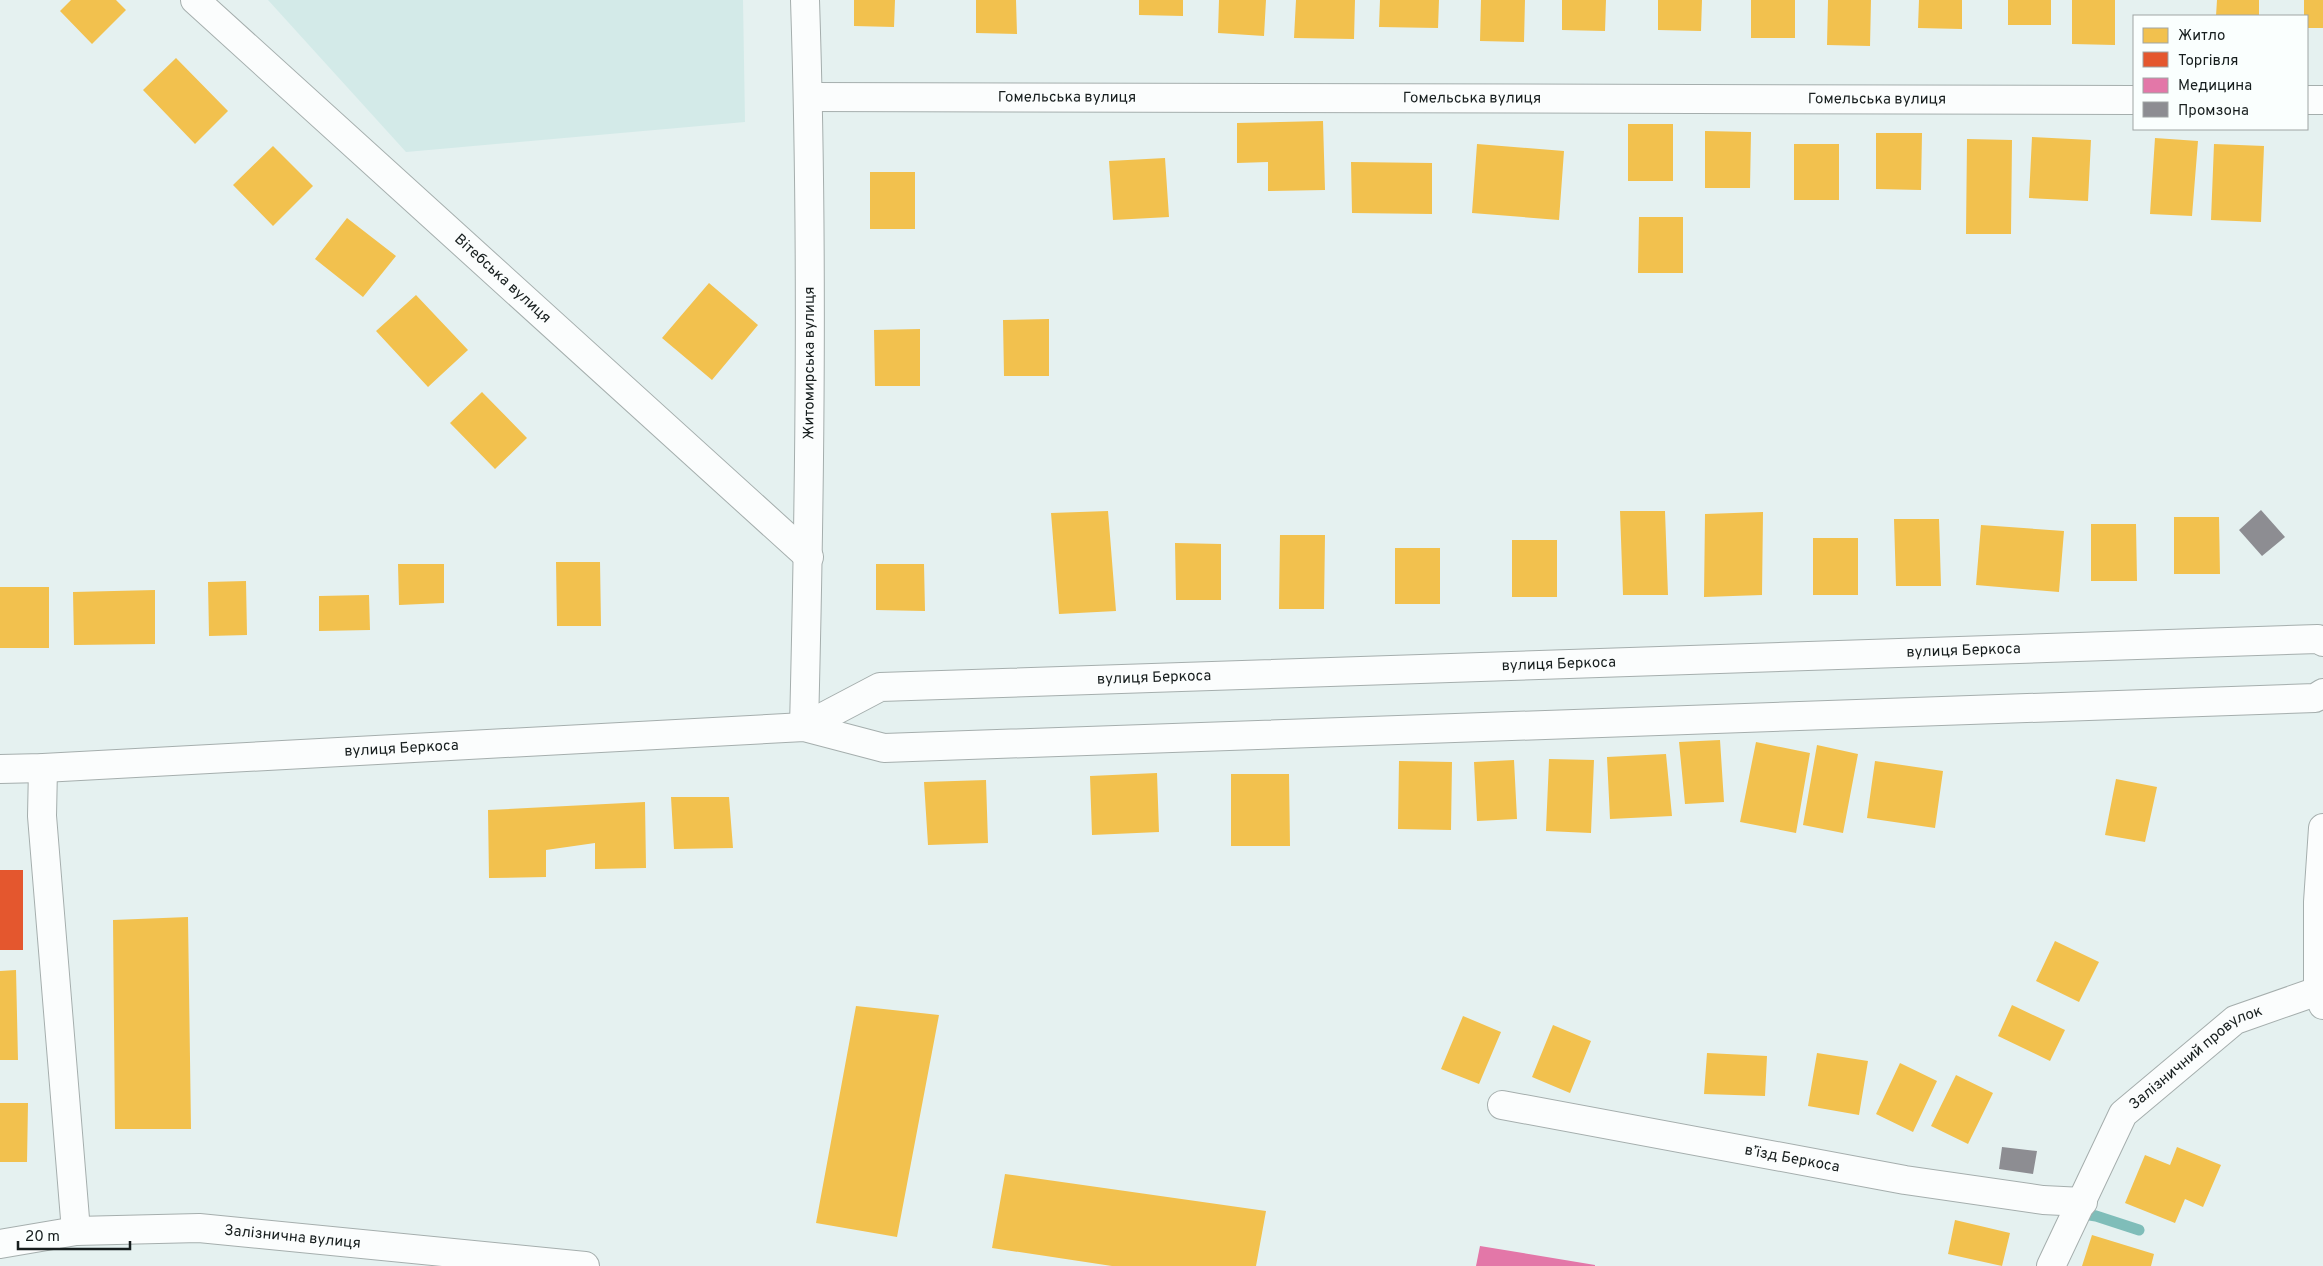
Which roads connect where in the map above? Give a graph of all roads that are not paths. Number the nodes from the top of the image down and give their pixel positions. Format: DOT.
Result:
graph roads {
  1 [pos="195,0"];
  2 [pos="805,0"];
  3 [pos="808,96"];
  4 [pos="2133,100"];
  5 [pos="2308,100"];
  6 [pos="2323,100"];
  7 [pos="808,557"];
  8 [pos="2323,642"];
  9 [pos="2323,693"];
  10 [pos="804,727"];
  11 [pos="43,768"];
  12 [pos="0,769"];
  13 [pos="2323,828"];
  14 [pos="2320,998"];
  15 [pos="1502,1105"];
  16 [pos="2077,1213"];
  17 [pos="76,1231"];
  18 [pos="0,1244"];
  19 [pos="586,1266"];
  20 [pos="2051,1266"];
  1 -- 7 [label="street, Вітебська вулиця"];
  2 -- 3 [label="street, Житомирська вулиця"];
  3 -- 4 [label="street, Гомельська вулиця"];
  3 -- 7 [label="street, Житомирська вулиця"];
  5 -- 6 [label="street"];
  7 -- 10 [label="street, Житомирська вулиця"];
  8 -- 10 [label="street, вулиця Беркоса"];
  9 -- 10 [label="street, вулиця Беркоса"];
  10 -- 11 [label="street, вулиця Беркоса"];
  11 -- 12 [label="street, вулиця Беркоса"];
  11 -- 17 [label="street"];
  13 -- 14 [label="street"];
  14 -- 16 [label="street, Залізничний провулок"];
  15 -- 16 [label="street, в’їзд Беркоса"];
  16 -- 20 [label="street, Залізничний провулок"];
  17 -- 18 [label="street, Залізнична вулиця"];
  17 -- 19 [label="street, Залізнична вулиця"];
}
